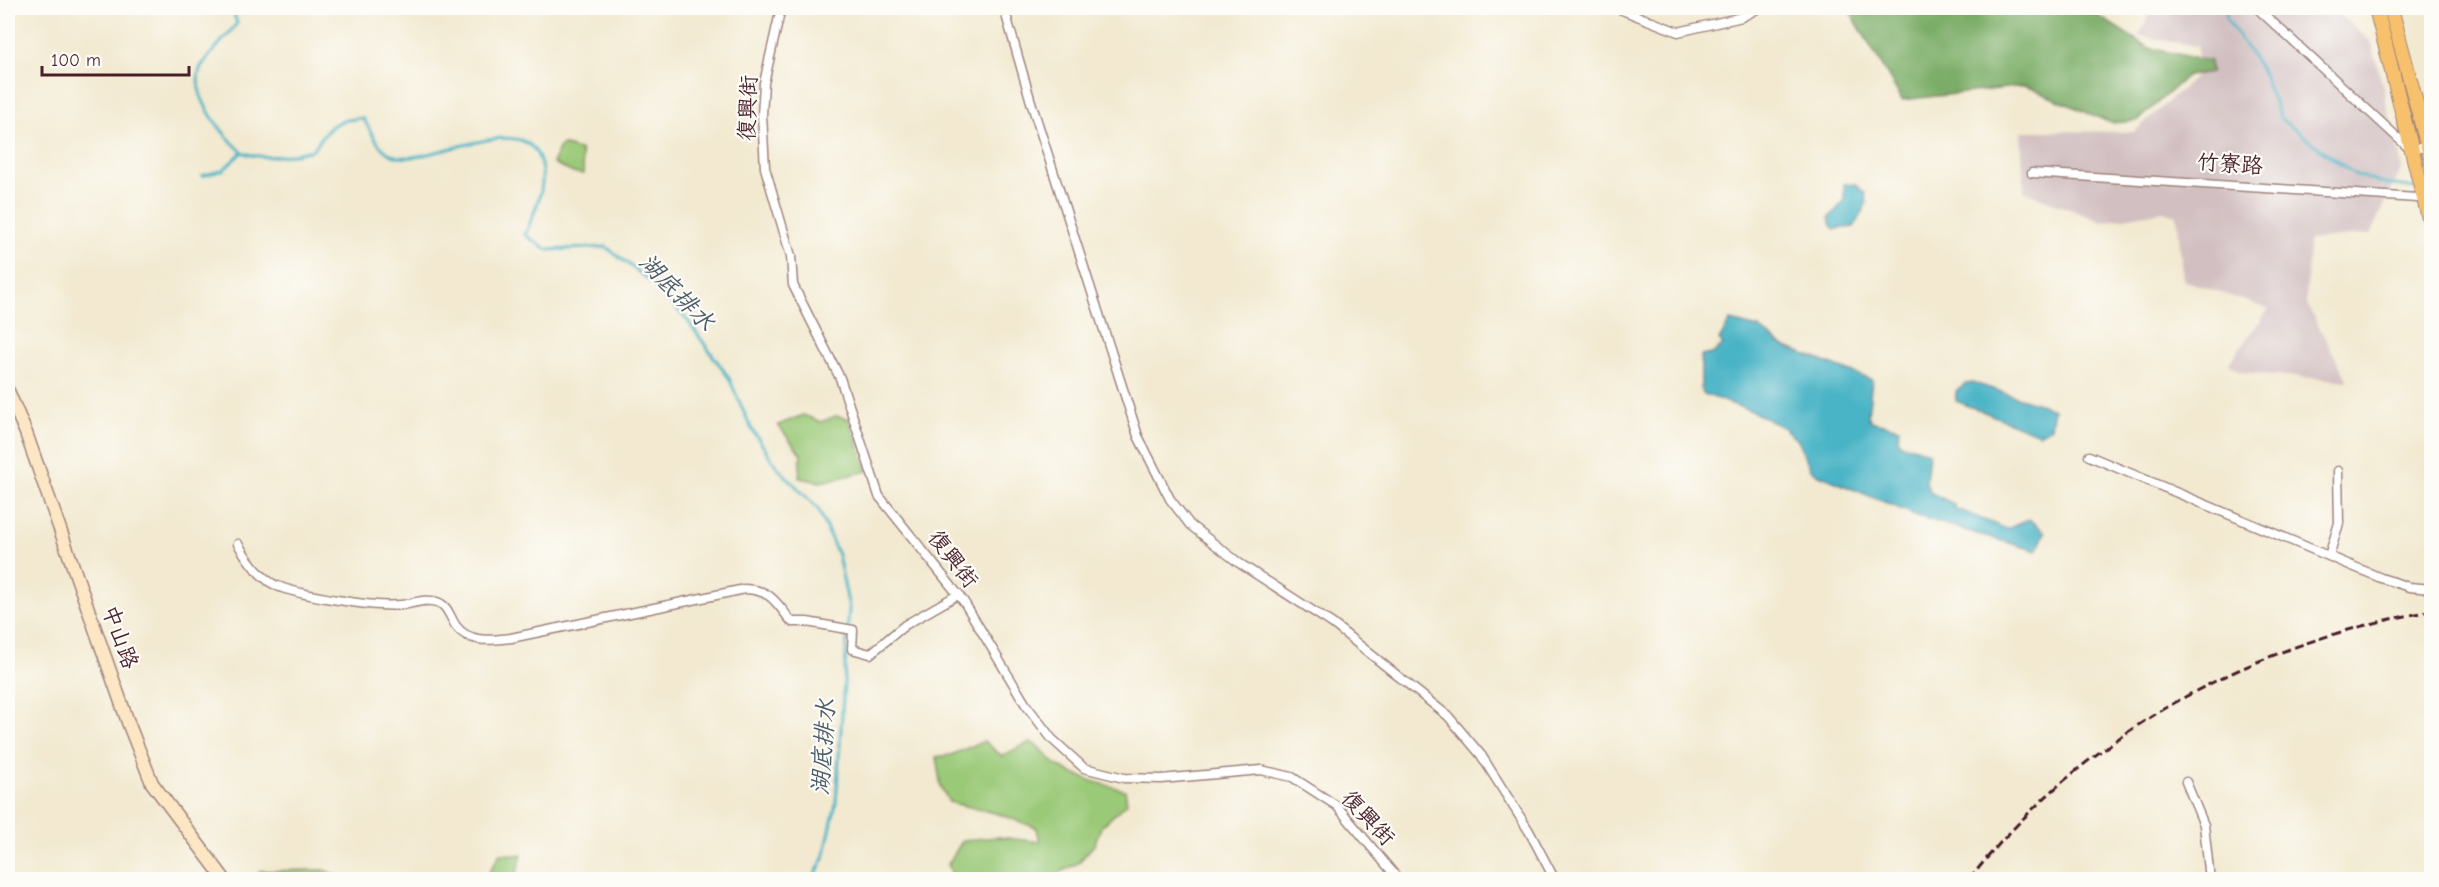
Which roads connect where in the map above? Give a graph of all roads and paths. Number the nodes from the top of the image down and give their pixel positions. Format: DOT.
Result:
graph roads {
  1 [pos="781,8"];
  2 [pos="1004,8"];
  3 [pos="1617,8"];
  4 [pos="1759,8"];
  5 [pos="2257,8"];
  6 [pos="2376,8"];
  7 [pos="2391,8"];
  8 [pos="2428,147"];
  9 [pos="2411,150"];
  10 [pos="2432,163"];
  11 [pos="2032,173"];
  12 [pos="2427,198"];
  13 [pos="2432,230"];
  14 [pos="8,391"];
  15 [pos="2089,456"];
  16 [pos="2338,471"];
  17 [pos="238,544"];
  18 [pos="2329,555"];
  19 [pos="2432,589"];
  20 [pos="959,594"];
  21 [pos="2186,782"];
  22 [pos="220,879"];
  23 [pos="1399,879"];
  24 [pos="1555,879"];
  25 [pos="2210,879"];
  1 -- 20 [label="street, 復興街"];
  2 -- 24 [label="street"];
  3 -- 4 [label="street"];
  5 -- 9 [label="street"];
  6 -- 9 [label="main road"];
  7 -- 8 [label="main road"];
  8 -- 9 [label="street"];
  8 -- 10 [label="main road"];
  9 -- 12 [label="main road"];
  11 -- 12 [label="street, 竹寮路"];
  12 -- 13 [label="main road"];
  14 -- 22 [label="street, 中山路"];
  15 -- 18 [label="street"];
  16 -- 18 [label="street"];
  17 -- 20 [label="street"];
  18 -- 19 [label="street"];
  20 -- 23 [label="street, 復興街"];
  21 -- 25 [label="street"];
}
